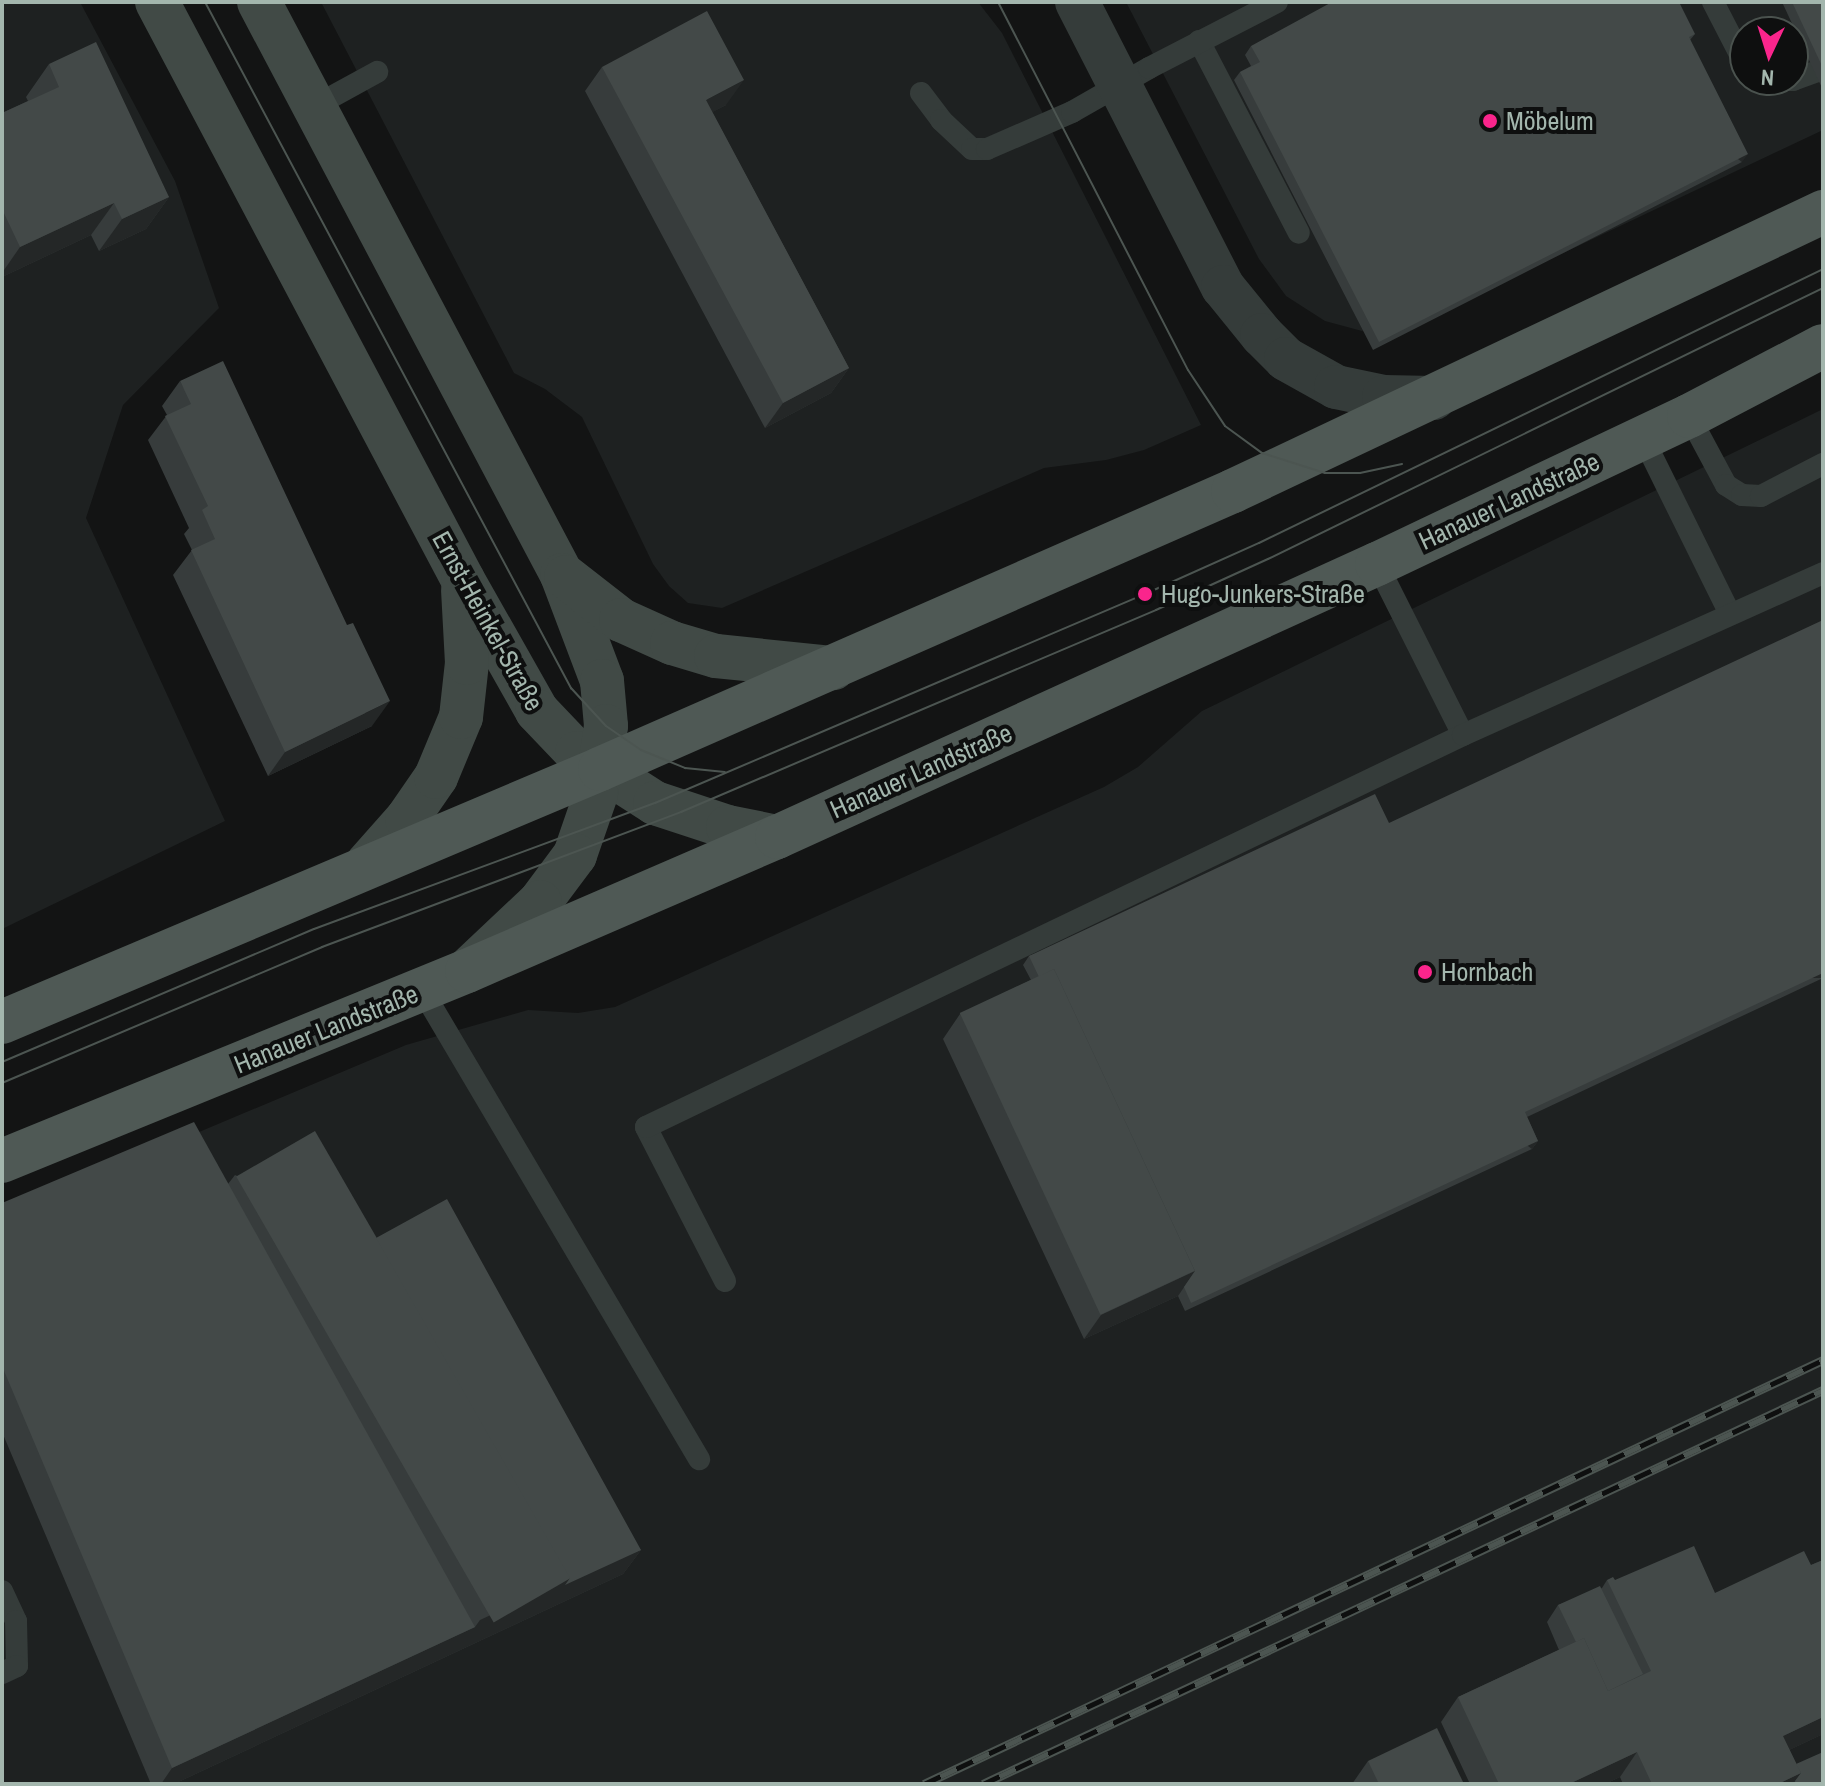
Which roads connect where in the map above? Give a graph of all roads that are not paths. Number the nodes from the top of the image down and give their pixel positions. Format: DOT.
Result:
graph roads {
  1 [pos="157,2"];
  2 [pos="259,2"];
  3 [pos="1077,2"];
  4 [pos="1277,2"];
  5 [pos="1713,2"];
  6 [pos="1729,33"];
  7 [pos="1199,41"];
  8 [pos="377,72"];
  9 [pos="1120,85"];
  10 [pos="921,93"];
  11 [pos="315,106"];
  12 [pos="1823,212"];
  13 [pos="1299,233"];
  14 [pos="1823,346"];
  15 [pos="1434,398"];
  16 [pos="1689,416"];
  17 [pos="1643,438"];
  18 [pos="1823,464"];
  19 [pos="1377,564"];
  20 [pos="1823,573"];
  21 [pos="562,575"];
  22 [pos="463,580"];
  23 [pos="1730,614"];
  24 [pos="833,668"];
  25 [pos="1463,735"];
  26 [pos="600,769"];
  27 [pos="777,837"];
  28 [pos="367,864"];
  29 [pos="467,971"];
  30 [pos="422,990"];
  31 [pos="2,1022"];
  32 [pos="2,1161"];
  33 [pos="725,1281"];
  34 [pos="699,1459"];
  35 [pos="2,1591"];
  36 [pos="2,1673"];
  1 -- 22 [label="main road, Ernst-Heinkel-Straße"];
  2 -- 11 [label="main road"];
  3 -- 9 [label="street"];
  4 -- 7 [label="lane"];
  5 -- 6 [label="lane"];
  7 -- 9 [label="lane"];
  7 -- 13 [label="lane"];
  8 -- 11 [label="lane"];
  9 -- 10 [label="lane"];
  9 -- 15 [label="street"];
  11 -- 21 [label="main road"];
  12 -- 15 [label="main road"];
  14 -- 16 [label="main road, Hanauer Landstraße"];
  15 -- 24 [label="main road"];
  16 -- 17 [label="main road, Hanauer Landstraße"];
  16 -- 18 [label="lane"];
  17 -- 19 [label="main road, Hanauer Landstraße"];
  17 -- 23 [label="lane"];
  19 -- 25 [label="lane"];
  19 -- 27 [label="main road, Hanauer Landstraße"];
  20 -- 23 [label="lane"];
  21 -- 24 [label="main road"];
  21 -- 26 [label="main road"];
  22 -- 26 [label="main road, Ernst-Heinkel-Straße"];
  22 -- 28 [label="main road"];
  23 -- 25 [label="lane"];
  24 -- 26 [label="main road"];
  25 -- 33 [label="lane"];
  26 -- 27 [label="main road, Ernst-Heinkel-Straße"];
  26 -- 28 [label="main road"];
  26 -- 29 [label="main road"];
  27 -- 29 [label="main road, Hanauer Landstraße"];
  28 -- 31 [label="main road"];
  29 -- 30 [label="main road, Hanauer Landstraße"];
  30 -- 32 [label="main road, Hanauer Landstraße"];
  30 -- 34 [label="lane"];
  35 -- 36 [label="lane"];
}
